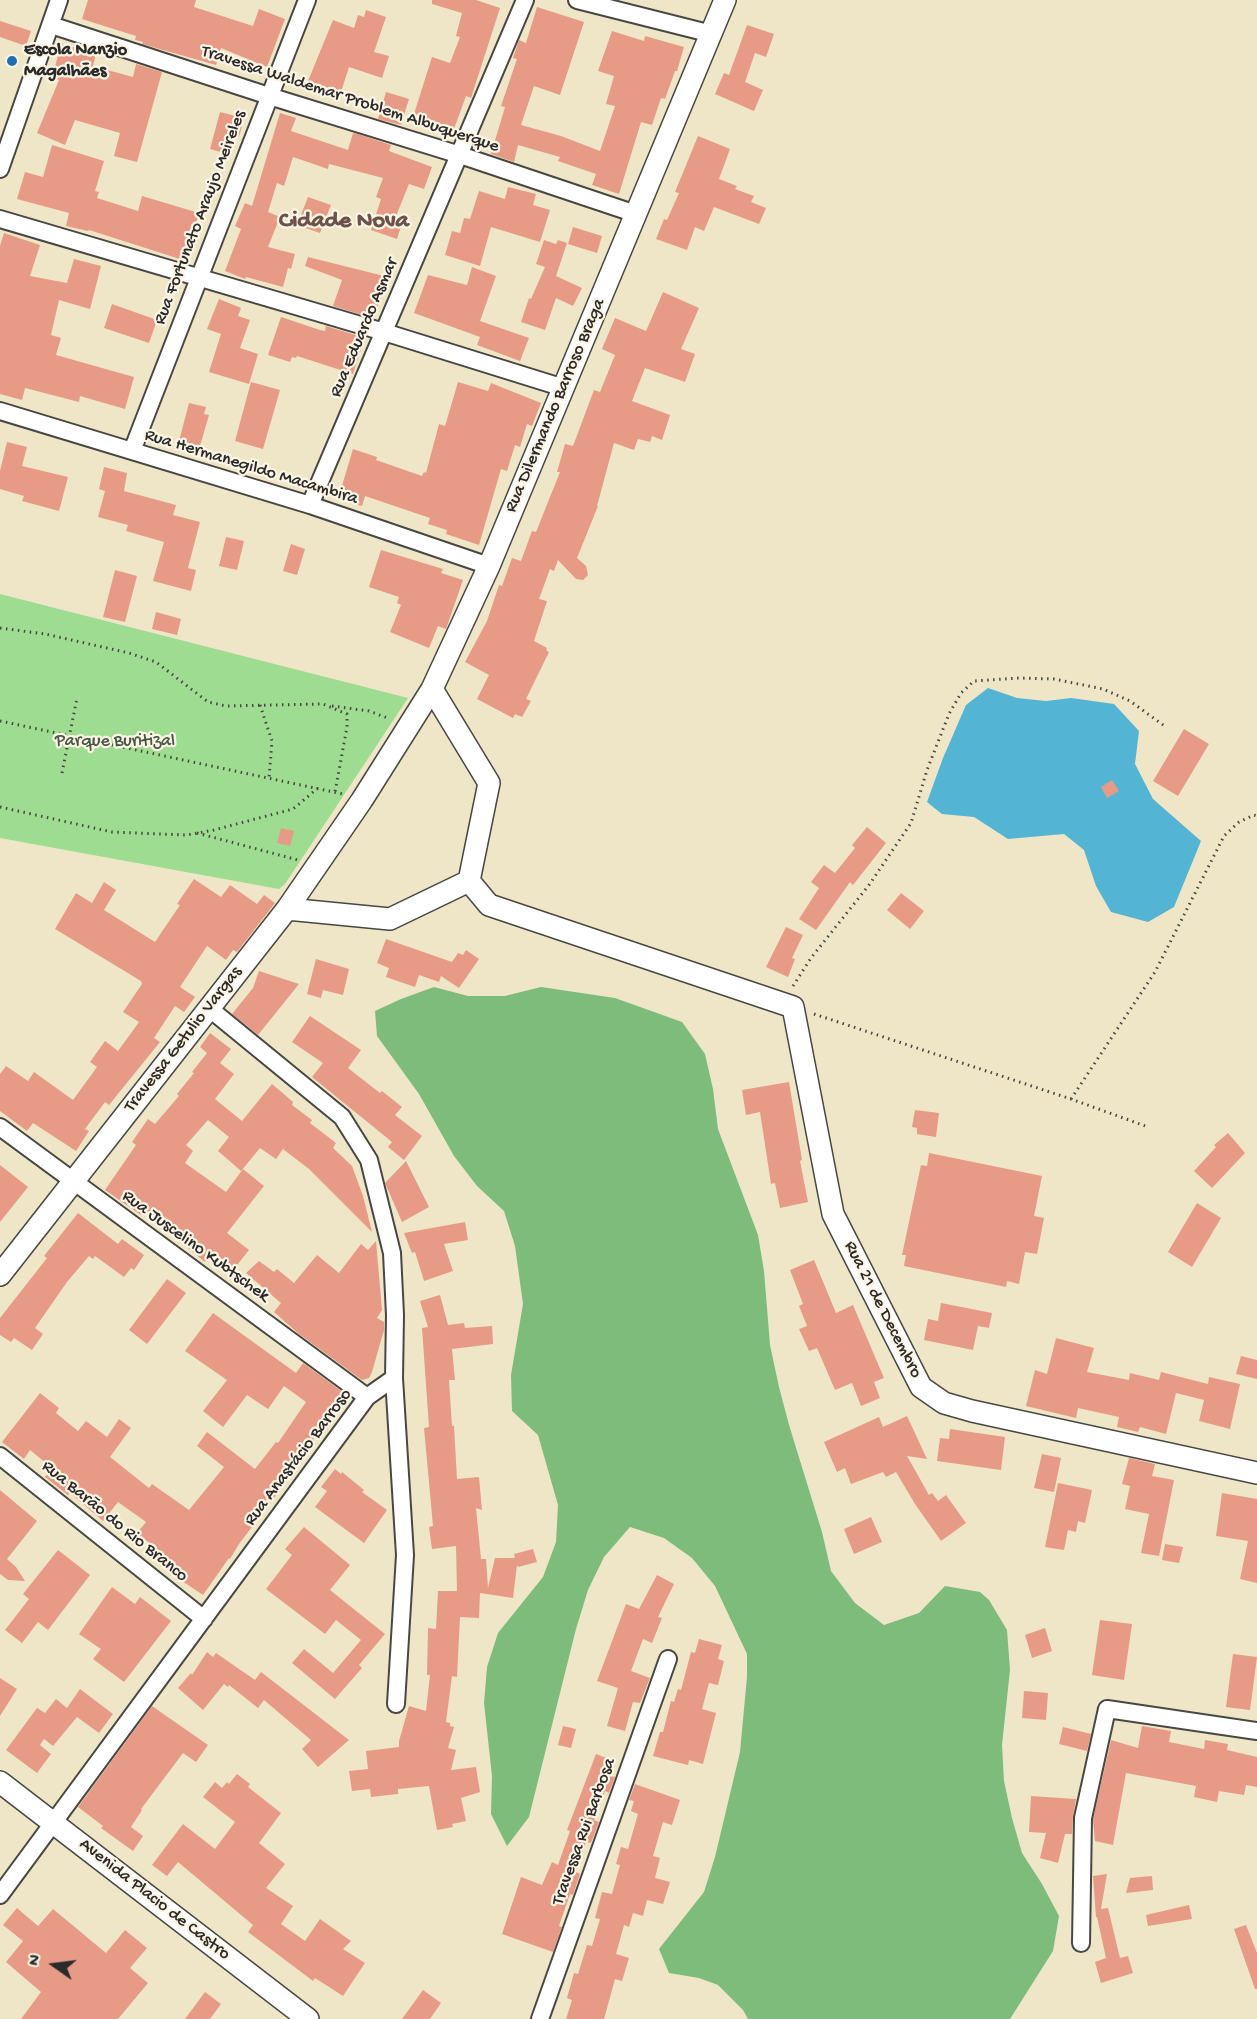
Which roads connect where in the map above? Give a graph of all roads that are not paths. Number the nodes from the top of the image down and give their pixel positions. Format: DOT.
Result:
graph roads {
  1 [pos="59,0"];
  2 [pos="308,0"];
  3 [pos="525,0"];
  4 [pos="577,0"];
  5 [pos="725,0"];
  6 [pos="51,25"];
  7 [pos="712,34"];
  8 [pos="269,96"];
  9 [pos="460,154"];
  10 [pos="0,169"];
  11 [pos="636,214"];
  12 [pos="0,219"];
  13 [pos="198,278"];
  14 [pos="384,332"];
  15 [pos="564,388"];
  16 [pos="0,411"];
  17 [pos="132,451"];
  18 [pos="310,505"];
  19 [pos="489,566"];
  20 [pos="432,689"];
  21 [pos="362,800"];
  22 [pos="469,881"];
  23 [pos="287,909"];
  24 [pos="210,1009"];
  25 [pos="0,1127"];
  26 [pos="72,1182"];
  27 [pos="0,1275"];
  28 [pos="394,1377"];
  29 [pos="367,1397"];
  30 [pos="0,1456"];
  31 [pos="1257,1473"];
  32 [pos="204,1619"];
  33 [pos="668,1659"];
  34 [pos="396,1704"];
  35 [pos="1257,1731"];
  36 [pos="0,1782"];
  37 [pos="53,1822"];
  38 [pos="0,1894"];
  39 [pos="1081,1942"];
  40 [pos="308,2019"];
  41 [pos="540,2019"];
  1 -- 6 [label="street"];
  2 -- 8 [label="street, Rua Fortunato Araujo Meireles"];
  3 -- 9 [label="street, Rua Eduardo Asmar"];
  4 -- 7 [label="street"];
  5 -- 7 [label="street, Rua Dilermando Barroso Braga"];
  6 -- 8 [label="street, Travessa Waldemar Problem Albuquerque"];
  6 -- 10 [label="street"];
  7 -- 11 [label="street, Rua Dilermando Barroso Braga"];
  8 -- 9 [label="street, Travessa Waldemar Problem Albuquerque"];
  8 -- 13 [label="street, Rua Fortunato Araujo Meireles"];
  9 -- 11 [label="street, Travessa Waldemar Problem Albuquerque"];
  9 -- 14 [label="street, Rua Eduardo Asmar"];
  11 -- 15 [label="street, Rua Dilermando Barroso Braga"];
  12 -- 13 [label="street"];
  13 -- 14 [label="street"];
  13 -- 17 [label="street, Rua Fortunato Araujo Meireles"];
  14 -- 15 [label="street"];
  14 -- 18 [label="street, Rua Eduardo Asmar"];
  15 -- 19 [label="street, Rua Dilermando Barroso Braga"];
  16 -- 17 [label="street, Rua Hermanegildo Macambira"];
  17 -- 18 [label="street, Rua Hermanegildo Macambira"];
  18 -- 19 [label="street, Rua Hermanegildo Macambira"];
  19 -- 20 [label="street, Rua Dilermando Barroso Braga"];
  20 -- 21 [label="street, Rua Dilermando Barroso Braga"];
  20 -- 22 [label="street"];
  21 -- 23 [label="street, Travessa Getulio Vargas"];
  22 -- 23 [label="street"];
  22 -- 31 [label="street, Rua 21 de Decembro"];
  23 -- 24 [label="street, Travessa Getulio Vargas"];
  24 -- 26 [label="street, Travessa Getulio Vargas"];
  24 -- 28 [label="street"];
  25 -- 26 [label="street, Rua Juscelino Kubtschek"];
  26 -- 27 [label="street, Travessa Getulio Vargas"];
  26 -- 29 [label="street, Rua Juscelino Kubtschek"];
  28 -- 29 [label="street, Rua Anastácio Barroso"];
  28 -- 34 [label="street"];
  29 -- 32 [label="street, Rua Anastácio Barroso"];
  30 -- 32 [label="street, Rua Barão do Rio Branco"];
  32 -- 37 [label="street, Rua Anastácio Barroso"];
  33 -- 41 [label="street, Travessa Rui Barbosa"];
  35 -- 39 [label="street"];
  36 -- 37 [label="street, Avenida Placio de Castro"];
  37 -- 38 [label="street, Rua Anastácio Barroso"];
  37 -- 40 [label="street, Avenida Placio de Castro"];
}
